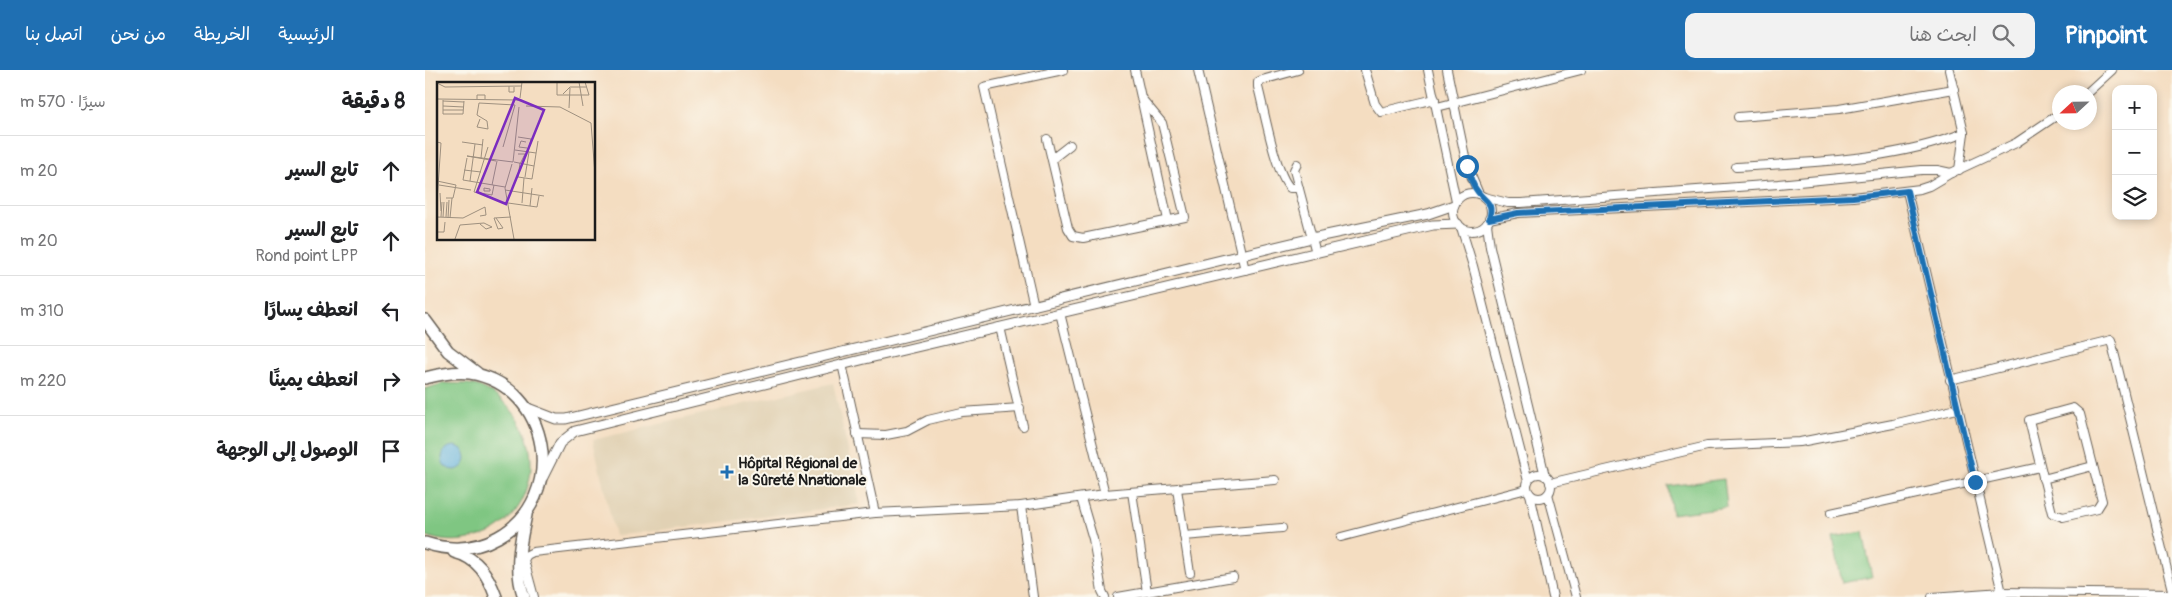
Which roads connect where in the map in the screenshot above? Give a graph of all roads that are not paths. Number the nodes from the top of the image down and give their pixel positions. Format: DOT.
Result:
graph roads {
  1 [pos="1063,70"];
  2 [pos="1135,70"];
  3 [pos="1199,70"];
  4 [pos="1298,70"];
  5 [pos="1365,70"];
  6 [pos="1428,70"];
  7 [pos="1447,70"];
  8 [pos="1581,70"];
  9 [pos="1949,70"];
  10 [pos="2112,70"];
  11 [pos="2096,85"];
  12 [pos="1954,88"];
  13 [pos="1141,99"];
  14 [pos="1454,102"];
  15 [pos="1436,103"];
  16 [pos="1738,117"];
  17 [pos="2052,119"];
  18 [pos="1964,133"];
  19 [pos="1047,139"];
  20 [pos="1070,145"];
  21 [pos="1052,159"];
  22 [pos="1297,164"];
  23 [pos="1736,167"];
  24 [pos="1959,170"];
  25 [pos="1951,173"];
  26 [pos="1299,188"];
  27 [pos="1907,191"];
  28 [pos="1481,196"];
  29 [pos="1455,203"];
  30 [pos="1168,220"];
  31 [pos="1488,222"];
  32 [pos="1459,225"];
  33 [pos="1313,238"];
  34 [pos="1316,253"];
  35 [pos="1241,256"];
  36 [pos="1245,270"];
  37 [pos="1034,306"];
  38 [pos="1061,313"];
  39 [pos="425,320"];
  40 [pos="1000,327"];
  41 [pos="858,349"];
  42 [pos="861,360"];
  43 [pos="842,364"];
  44 [pos="758,373"];
  45 [pos="482,377"];
  46 [pos="425,378"];
  47 [pos="1951,380"];
  48 [pos="761,385"];
  49 [pos="525,407"];
  50 [pos="1020,408"];
  51 [pos="1957,408"];
  52 [pos="1023,426"];
  53 [pos="857,434"];
  54 [pos="2093,466"];
  55 [pos="2040,467"];
  56 [pos="542,479"];
  57 [pos="1548,479"];
  58 [pos="2043,479"];
  59 [pos="1275,480"];
  60 [pos="1975,482"];
  61 [pos="1528,488"];
  62 [pos="1177,489"];
  63 [pos="1132,492"];
  64 [pos="1105,494"];
  65 [pos="1548,494"];
  66 [pos="1081,498"];
  67 [pos="1021,506"];
  68 [pos="875,513"];
  69 [pos="1831,513"];
  70 [pos="526,514"];
  71 [pos="1283,528"];
  72 [pos="1184,536"];
  73 [pos="1341,537"];
  74 [pos="425,543"];
  75 [pos="440,548"];
  76 [pos="1191,573"];
  77 [pos="1233,577"];
  78 [pos="1147,592"];
  79 [pos="2172,592"];
  80 [pos="2002,594"];
  81 [pos="496,597"];
  82 [pos="524,597"];
  83 [pos="533,597"];
  84 [pos="1033,597"];
  85 [pos="1105,597"];
  86 [pos="1118,597"];
  87 [pos="1553,597"];
  88 [pos="1576,597"];
  89 [pos="1932,597"];
  1 -- 37 [label="street"];
  2 -- 13 [label="street"];
  3 -- 35 [label="street"];
  4 -- 26 [label="street"];
  5 -- 15 [label="street"];
  6 -- 15 [label="street"];
  7 -- 14 [label="street"];
  8 -- 14 [label="street"];
  9 -- 12 [label="street"];
  10 -- 11 [label="street"];
  12 -- 16 [label="street"];
  12 -- 18 [label="street"];
  13 -- 30 [label="street"];
  13 -- 30 [label="street"];
  14 -- 15 [label="street"];
  14 -- 28 [label="street"];
  15 -- 29 [label="street"];
  17 -- 24 [label="street"];
  18 -- 23 [label="street"];
  18 -- 24 [label="street"];
  19 -- 21 [label="street"];
  20 -- 21 [label="street"];
  21 -- 30 [label="street"];
  22 -- 26 [label="street"];
  24 -- 25 [label="street"];
  25 -- 27 [label="street"];
  25 -- 28 [label="street"];
  26 -- 33 [label="street"];
  27 -- 31 [label="street"];
  27 -- 47 [label="street"];
  28 -- 29 [label="street"];
  28 -- 31 [label="street"];
  29 -- 32 [label="street"];
  29 -- 33 [label="street"];
  31 -- 32 [label="street"];
  31 -- 57 [label="street"];
  32 -- 34 [label="street"];
  32 -- 61 [label="street"];
  33 -- 34 [label="street"];
  33 -- 35 [label="street"];
  34 -- 36 [label="street"];
  35 -- 36 [label="street"];
  35 -- 37 [label="street"];
  36 -- 38 [label="street"];
  37 -- 41 [label="street"];
  38 -- 40 [label="street"];
  38 -- 64 [label="street"];
  39 -- 45 [label="main road"];
  40 -- 42 [label="street"];
  40 -- 50 [label="street"];
  41 -- 42 [label="street"];
  41 -- 44 [label="street"];
  42 -- 43 [label="street"];
  43 -- 48 [label="street"];
  43 -- 53 [label="street"];
  44 -- 48 [label="street"];
  44 -- 49 [label="street"];
  45 -- 46 [label="main road"];
  45 -- 49 [label="main road"];
  47 -- 51 [label="street"];
  47 -- 79 [label="street"];
  48 -- 56 [label="street"];
  49 -- 56 [label="main road"];
  50 -- 52 [label="street"];
  50 -- 53 [label="street"];
  51 -- 57 [label="street"];
  51 -- 60 [label="street"];
  53 -- 68 [label="street"];
  54 -- 55 [label="street"];
  54 -- 58 [label="street"];
  54 -- 58 [label="street"];
  55 -- 58 [label="street"];
  55 -- 60 [label="street"];
  56 -- 70 [label="main road"];
  57 -- 61 [label="street"];
  57 -- 65 [label="street"];
  59 -- 62 [label="street"];
  60 -- 69 [label="street"];
  60 -- 80 [label="street"];
  61 -- 65 [label="street"];
  61 -- 73 [label="street"];
  61 -- 87 [label="street"];
  62 -- 63 [label="street"];
  62 -- 72 [label="street"];
  63 -- 64 [label="street"];
  63 -- 78 [label="street"];
  64 -- 66 [label="street"];
  65 -- 88 [label="street"];
  66 -- 67 [label="street"];
  66 -- 85 [label="street"];
  67 -- 68 [label="street"];
  67 -- 84 [label="street"];
  68 -- 83 [label="street"];
  70 -- 75 [label="main road"];
  70 -- 82 [label="main road"];
  71 -- 72 [label="street"];
  72 -- 76 [label="street"];
  74 -- 75 [label="main road"];
  75 -- 81 [label="main road"];
  77 -- 78 [label="street"];
  78 -- 86 [label="street"];
  79 -- 80 [label="street"];
  80 -- 89 [label="street"];
}
